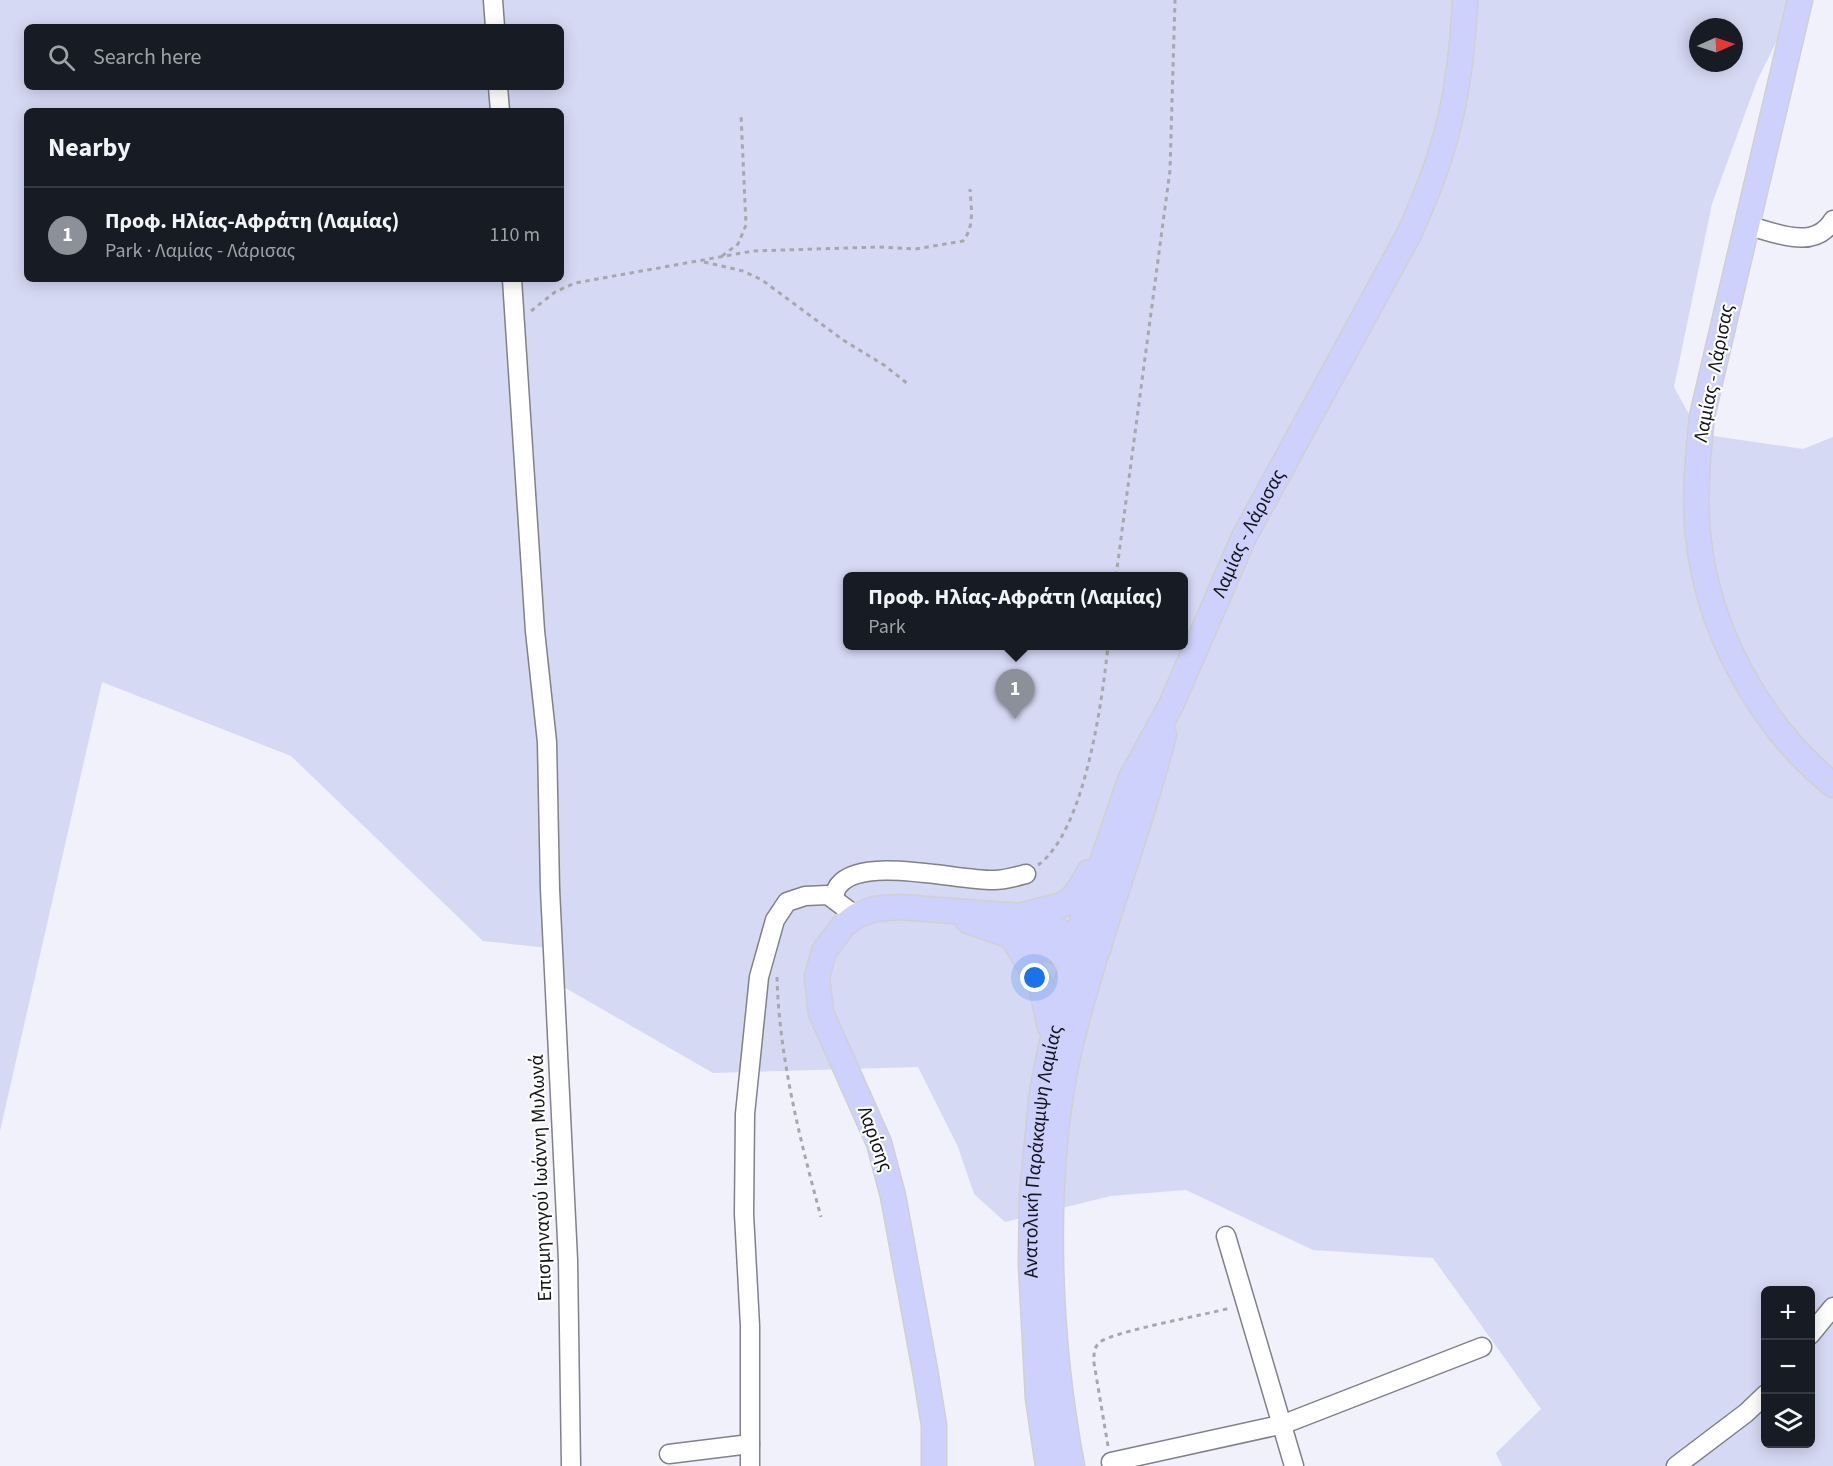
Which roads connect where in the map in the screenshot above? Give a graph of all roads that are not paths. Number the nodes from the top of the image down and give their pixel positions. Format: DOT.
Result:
graph roads {
  1 [pos="493,0"];
  2 [pos="1465,0"];
  3 [pos="1800,0"];
  4 [pos="495,24"];
  5 [pos="498,90"];
  6 [pos="500,108"];
  7 [pos="1833,220"];
  8 [pos="1746,225"];
  9 [pos="512,282"];
  10 [pos="1171,705"];
  11 [pos="1833,784"];
  12 [pos="1106,844"];
  13 [pos="1026,874"];
  14 [pos="833,898"];
  15 [pos="856,916"];
  16 [pos="1016,927"];
  17 [pos="1086,952"];
  18 [pos="1050,1051"];
  19 [pos="1226,1236"];
  20 [pos="1833,1307"];
  21 [pos="1815,1329"];
  22 [pos="1482,1347"];
  23 [pos="1761,1399"];
  24 [pos="1284,1424"];
  25 [pos="750,1444"];
  26 [pos="669,1454"];
  27 [pos="1111,1462"];
  28 [pos="571,1466"];
  29 [pos="750,1466"];
  30 [pos="934,1466"];
  31 [pos="1048,1466"];
  32 [pos="1072,1466"];
  33 [pos="1294,1466"];
  34 [pos="1676,1466"];
  1 -- 4 [label="street"];
  2 -- 10 [label="main road, Λαμίας - Λάρισας"];
  3 -- 8 [label="main road, Λαμίας - Λάρισας"];
  5 -- 6 [label="street"];
  7 -- 8 [label="street"];
  8 -- 11 [label="main road, Λαμίας - Λάρισας"];
  9 -- 28 [label="street, Επισμηναγού Ιωάννη Μυλωνά"];
  10 -- 12 [label="main road, Λαμίας - Λάρισας"];
  10 -- 17 [label="main road, Λαμίας - Λάρισας"];
  12 -- 16 [label="main road"];
  12 -- 17 [label="main road, Ανατολική Παράκαμψη Λαμίας"];
  13 -- 14 [label="street"];
  14 -- 15 [label="street"];
  14 -- 25 [label="street"];
  15 -- 16 [label="main road, Λαρίσης"];
  15 -- 30 [label="main road, Λαρίσης"];
  16 -- 17 [label="main road, Λαρίσης"];
  16 -- 18 [label="main road"];
  17 -- 18 [label="main road, Ανατολική Παράκαμψη Λαμίας"];
  17 -- 32 [label="main road, Ανατολική Παράκαμψη Λαμίας"];
  18 -- 31 [label="main road, Ανατολική Παράκαμψη Λαμίας"];
  19 -- 24 [label="street"];
  20 -- 21 [label="street"];
  22 -- 24 [label="street"];
  23 -- 34 [label="street"];
  24 -- 27 [label="street"];
  24 -- 33 [label="street"];
  25 -- 26 [label="street"];
  25 -- 29 [label="street"];
}
